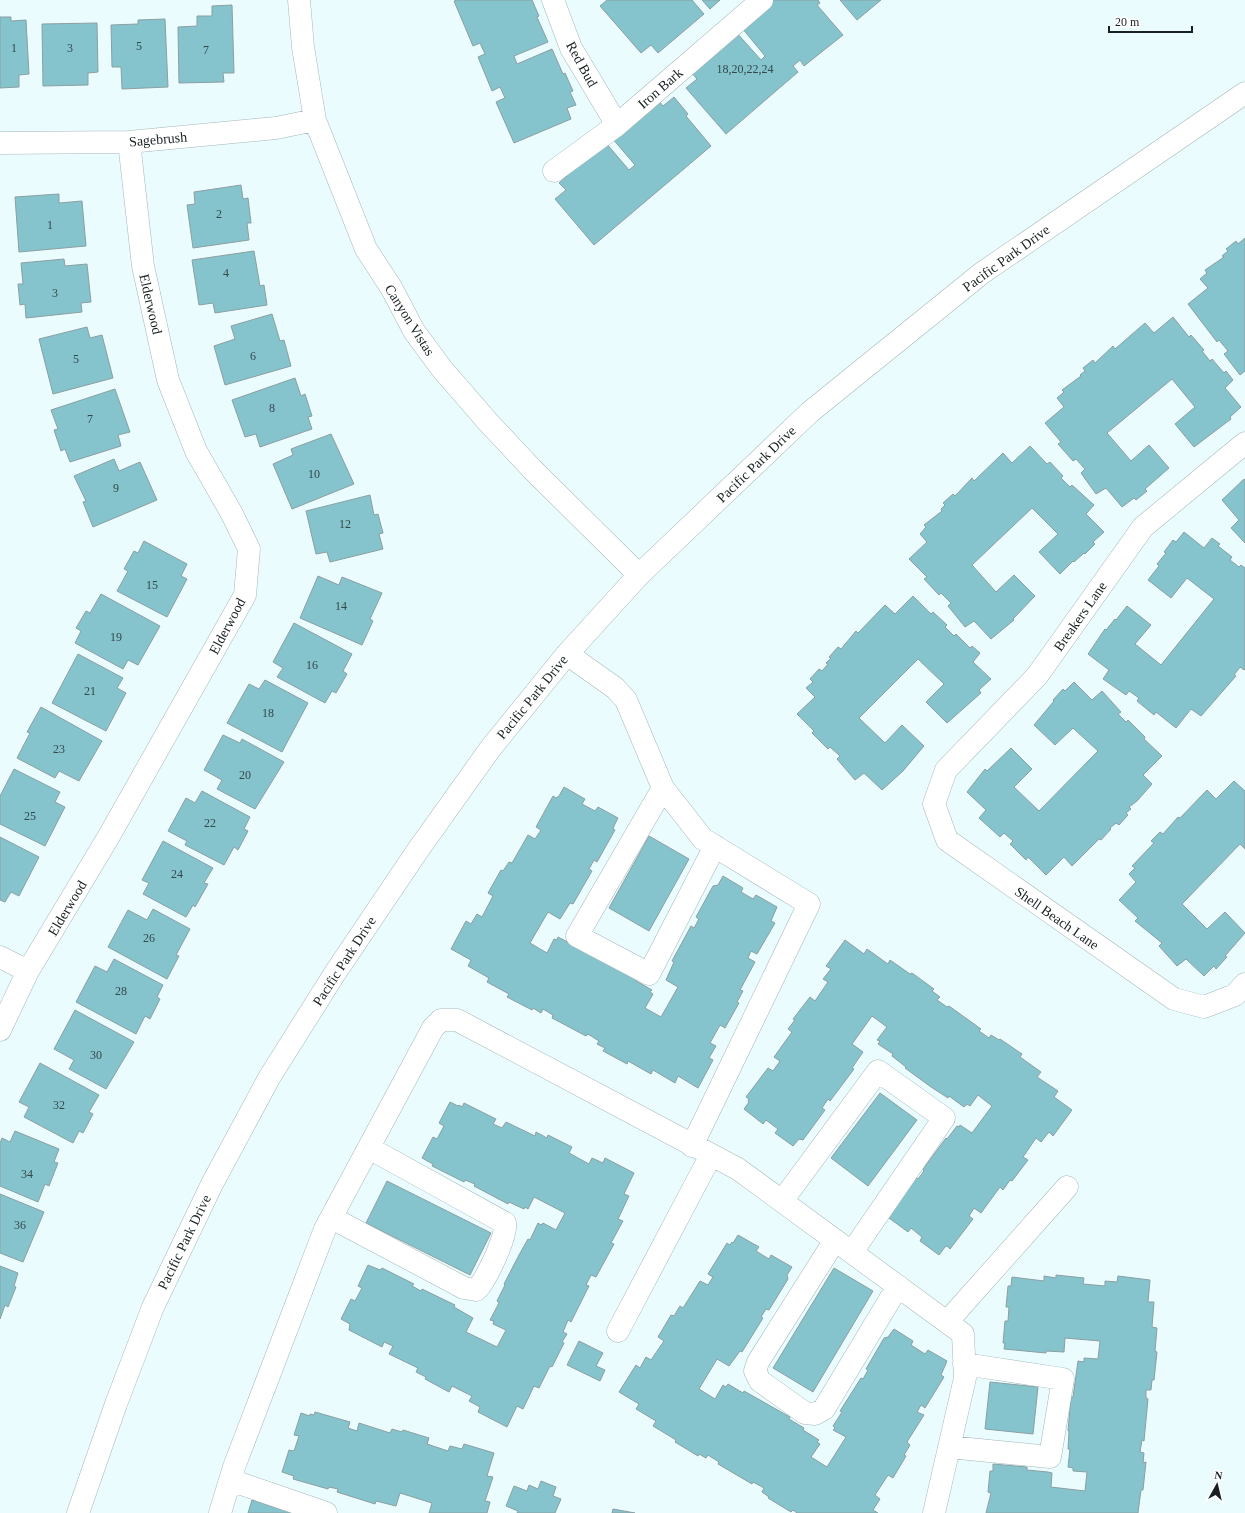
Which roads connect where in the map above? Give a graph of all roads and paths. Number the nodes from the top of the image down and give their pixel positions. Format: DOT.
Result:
graph roads {
  1 [pos="299,0"];
  2 [pos="554,0"];
  3 [pos="762,0"];
  4 [pos="1245,93"];
  5 [pos="315,120"];
  6 [pos="617,125"];
  7 [pos="129,142"];
  8 [pos="0,143"];
  9 [pos="554,171"];
  10 [pos="1245,443"];
  11 [pos="639,575"];
  12 [pos="567,654"];
  13 [pos="663,788"];
  14 [pos="934,804"];
  15 [pos="715,846"];
  16 [pos="0,956"];
  17 [pos="28,971"];
  18 [pos="1245,984"];
  19 [pos="0,1030"];
  20 [pos="369,1148"];
  21 [pos="702,1150"];
  22 [pos="1067,1187"];
  23 [pos="782,1201"];
  24 [pos="332,1218"];
  25 [pos="843,1246"];
  26 [pos="898,1286"];
  27 [pos="948,1322"];
  28 [pos="618,1331"];
  29 [pos="964,1364"];
  30 [pos="949,1447"];
  31 [pos="230,1480"];
  32 [pos="78,1513"];
  33 [pos="220,1513"];
  34 [pos="326,1513"];
  35 [pos="934,1513"];
  1 -- 5 [label="street, Canyon Vistas"];
  2 -- 6 [label="street, Red Bud"];
  3 -- 6 [label="street, Iron Bark"];
  4 -- 11 [label="street, Pacific Park Drive"];
  5 -- 7 [label="street, Sagebrush"];
  5 -- 11 [label="street, Canyon Vistas"];
  6 -- 9 [label="street, Iron Bark"];
  7 -- 8 [label="street, Sagebrush"];
  7 -- 17 [label="street, Elderwood"];
  10 -- 14 [label="street, Breakers Lane"];
  11 -- 12 [label="street, Pacific Park Drive"];
  12 -- 13 [label="street"];
  12 -- 32 [label="street, Pacific Park Drive"];
  13 -- 15 [label="street"];
  13 -- 15 [label="street"];
  14 -- 18 [label="street, Shell Beach Lane"];
  15 -- 21 [label="street"];
  16 -- 17 [label="street"];
  17 -- 19 [label="street, Elderwood"];
  20 -- 21 [label="street"];
  20 -- 24 [label="street"];
  20 -- 24 [label="street"];
  21 -- 23 [label="street"];
  21 -- 28 [label="street"];
  22 -- 27 [label="street"];
  23 -- 25 [label="street"];
  23 -- 25 [label="street"];
  24 -- 31 [label="street"];
  25 -- 26 [label="street"];
  25 -- 26 [label="street"];
  26 -- 27 [label="street"];
  27 -- 29 [label="street"];
  29 -- 30 [label="street"];
  29 -- 30 [label="street"];
  30 -- 35 [label="street"];
  31 -- 33 [label="street"];
  31 -- 34 [label="street"];
}
